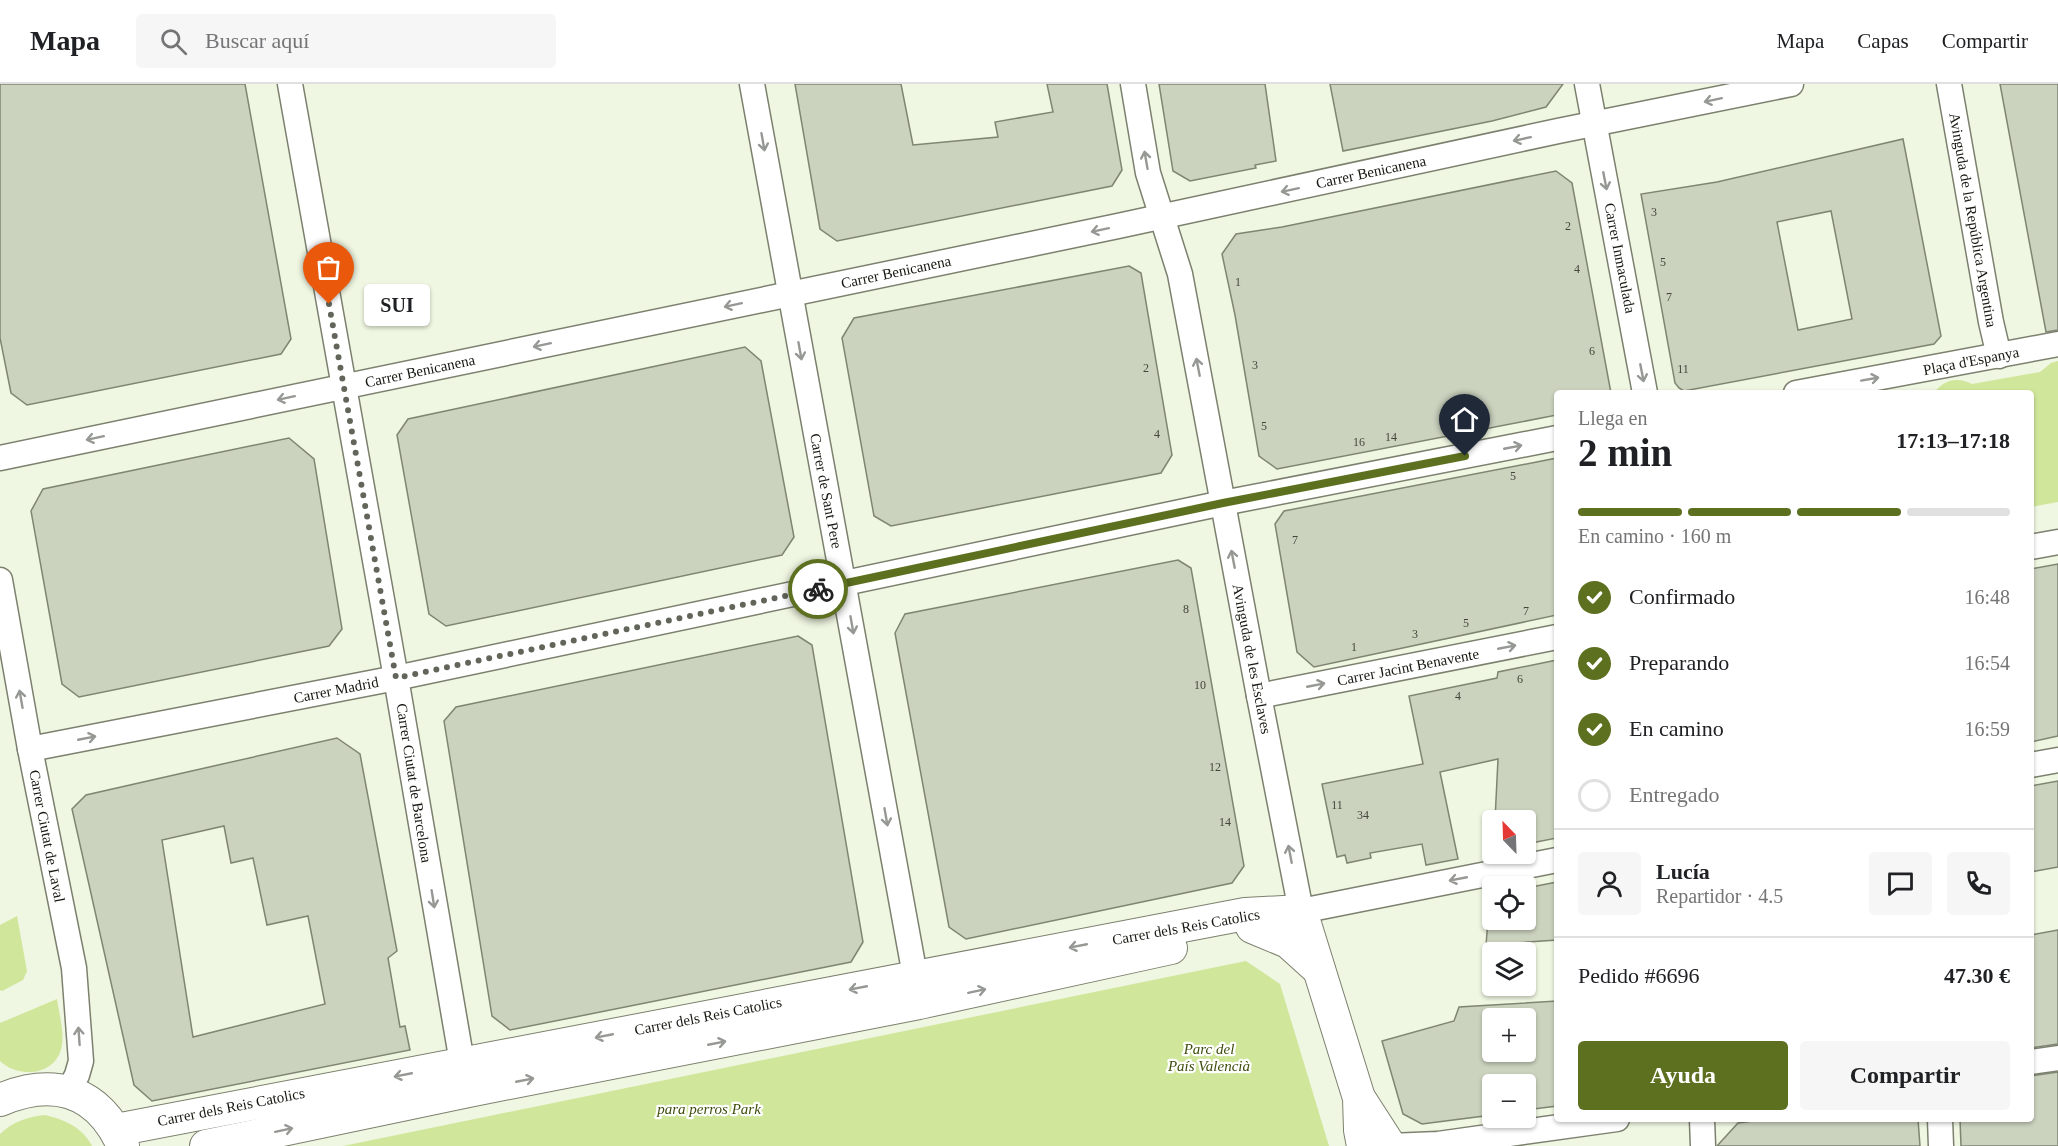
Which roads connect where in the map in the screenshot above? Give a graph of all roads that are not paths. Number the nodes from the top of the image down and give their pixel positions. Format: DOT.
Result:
graph roads {
  1 [pos="290,84"];
  2 [pos="752,84"];
  3 [pos="1133,84"];
  4 [pos="1587,84"];
  5 [pos="1791,84"];
  6 [pos="1949,84"];
  7 [pos="1594,124"];
  8 [pos="1162,216"];
  9 [pos="791,293"];
  10 [pos="2058,344"];
  11 [pos="1998,356"];
  12 [pos="1904,383"];
  13 [pos="344,387"];
  14 [pos="1644,390"];
  15 [pos="1828,390"];
  16 [pos="1554,439"];
  17 [pos="0,458"];
  18 [pos="1223,503"];
  19 [pos="2058,542"];
  20 [pos="2034,546"];
  21 [pos="0,580"];
  22 [pos="844,583"];
  23 [pos="1554,638"];
  24 [pos="396,678"];
  25 [pos="1259,696"];
  26 [pos="30,749"];
  27 [pos="2058,760"];
  28 [pos="2034,764"];
  29 [pos="1554,861"];
  30 [pos="1301,911"];
  31 [pos="1252,927"];
  32 [pos="1319,970"];
  33 [pos="917,990"];
  34 [pos="2058,1058"];
  35 [pos="2034,1062"];
  36 [pos="464,1077"];
  37 [pos="68,1092"];
  38 [pos="1359,1098"];
  39 [pos="0,1100"];
  40 [pos="1595,1122"];
  41 [pos="1702,1122"];
  42 [pos="1940,1122"];
  43 [pos="120,1138"];
  44 [pos="1365,1141"];
  45 [pos="206,1146"];
  46 [pos="1389,1146"];
  47 [pos="1703,1146"];
  48 [pos="1941,1146"];
  1 -- 13 [label="street, Carrer Ciutat de Barcelona"];
  2 -- 9 [label="street, Carrer de Sant Pere, one-way"];
  8 -- 3 [label="street, Avinguda de les Esclaves, one-way"];
  4 -- 7 [label="street, Carrer Inmaculada"];
  5 -- 7 [label="street, Carrer Benicanena, one-way"];
  6 -- 11 [label="street, Avinguda de la República Argentina"];
  7 -- 8 [label="street, Carrer Benicanena, one-way"];
  7 -- 14 [label="street, Carrer Inmaculada, one-way"];
  8 -- 9 [label="street, Carrer Benicanena, one-way"];
  18 -- 8 [label="street, Avinguda de les Esclaves, one-way"];
  9 -- 13 [label="street, Carrer Benicanena, one-way"];
  9 -- 22 [label="street, Carrer de Sant Pere, one-way"];
  10 -- 11 [label="street, Plaça d'Espanya"];
  11 -- 12 [label="street, Plaça d'Espanya"];
  15 -- 12 [label="street, one-way"];
  13 -- 17 [label="street, Carrer Benicanena, one-way"];
  13 -- 24 [label="street, Carrer Ciutat de Barcelona"];
  18 -- 16 [label="street, Carrer Madrid, one-way"];
  18 -- 22 [label="street, Carrer Madrid"];
  25 -- 18 [label="street, Avinguda de les Esclaves, one-way"];
  19 -- 20 [label="street"];
  26 -- 21 [label="street, Carrer Ciutat de Laval, one-way"];
  22 -- 24 [label="street, Carrer Madrid"];
  22 -- 33 [label="street, Carrer de Sant Pere, one-way"];
  25 -- 23 [label="street, Carrer Jacint Benavente, one-way"];
  26 -- 24 [label="street, Carrer Madrid, one-way"];
  24 -- 36 [label="street, Carrer Ciutat de Barcelona, one-way"];
  30 -- 25 [label="street, Avinguda de les Esclaves, one-way"];
  37 -- 26 [label="street, Carrer Ciutat de Laval, one-way"];
  27 -- 28 [label="street"];
  29 -- 30 [label="street, Carrer dels Reis Catolics, one-way"];
  30 -- 31 [label="street, Carrer dels Reis Catolics"];
  30 -- 32 [label="street, Avinguda de les Esclaves"];
  30 -- 33 [label="street, Carrer dels Reis Catolics, one-way"];
  31 -- 32 [label="street, Carrer dels Reis Catolics"];
  33 -- 31 [label="street, Carrer dels Reis Catolics, one-way"];
  32 -- 38 [label="street, Avinguda de les Esclaves"];
  33 -- 36 [label="street, Carrer dels Reis Catolics"];
  34 -- 35 [label="street"];
  36 -- 43 [label="street, Carrer dels Reis Catolics, one-way"];
  45 -- 36 [label="street, Carrer dels Reis Catolics, one-way"];
  37 -- 39 [label="street"];
  37 -- 43 [label="street"];
  38 -- 44 [label="street, Avinguda de les Esclaves"];
  38 -- 46 [label="street, Avinguda de les Esclaves"];
  40 -- 46 [label="street"];
  41 -- 47 [label="street"];
  42 -- 48 [label="street"];
}
